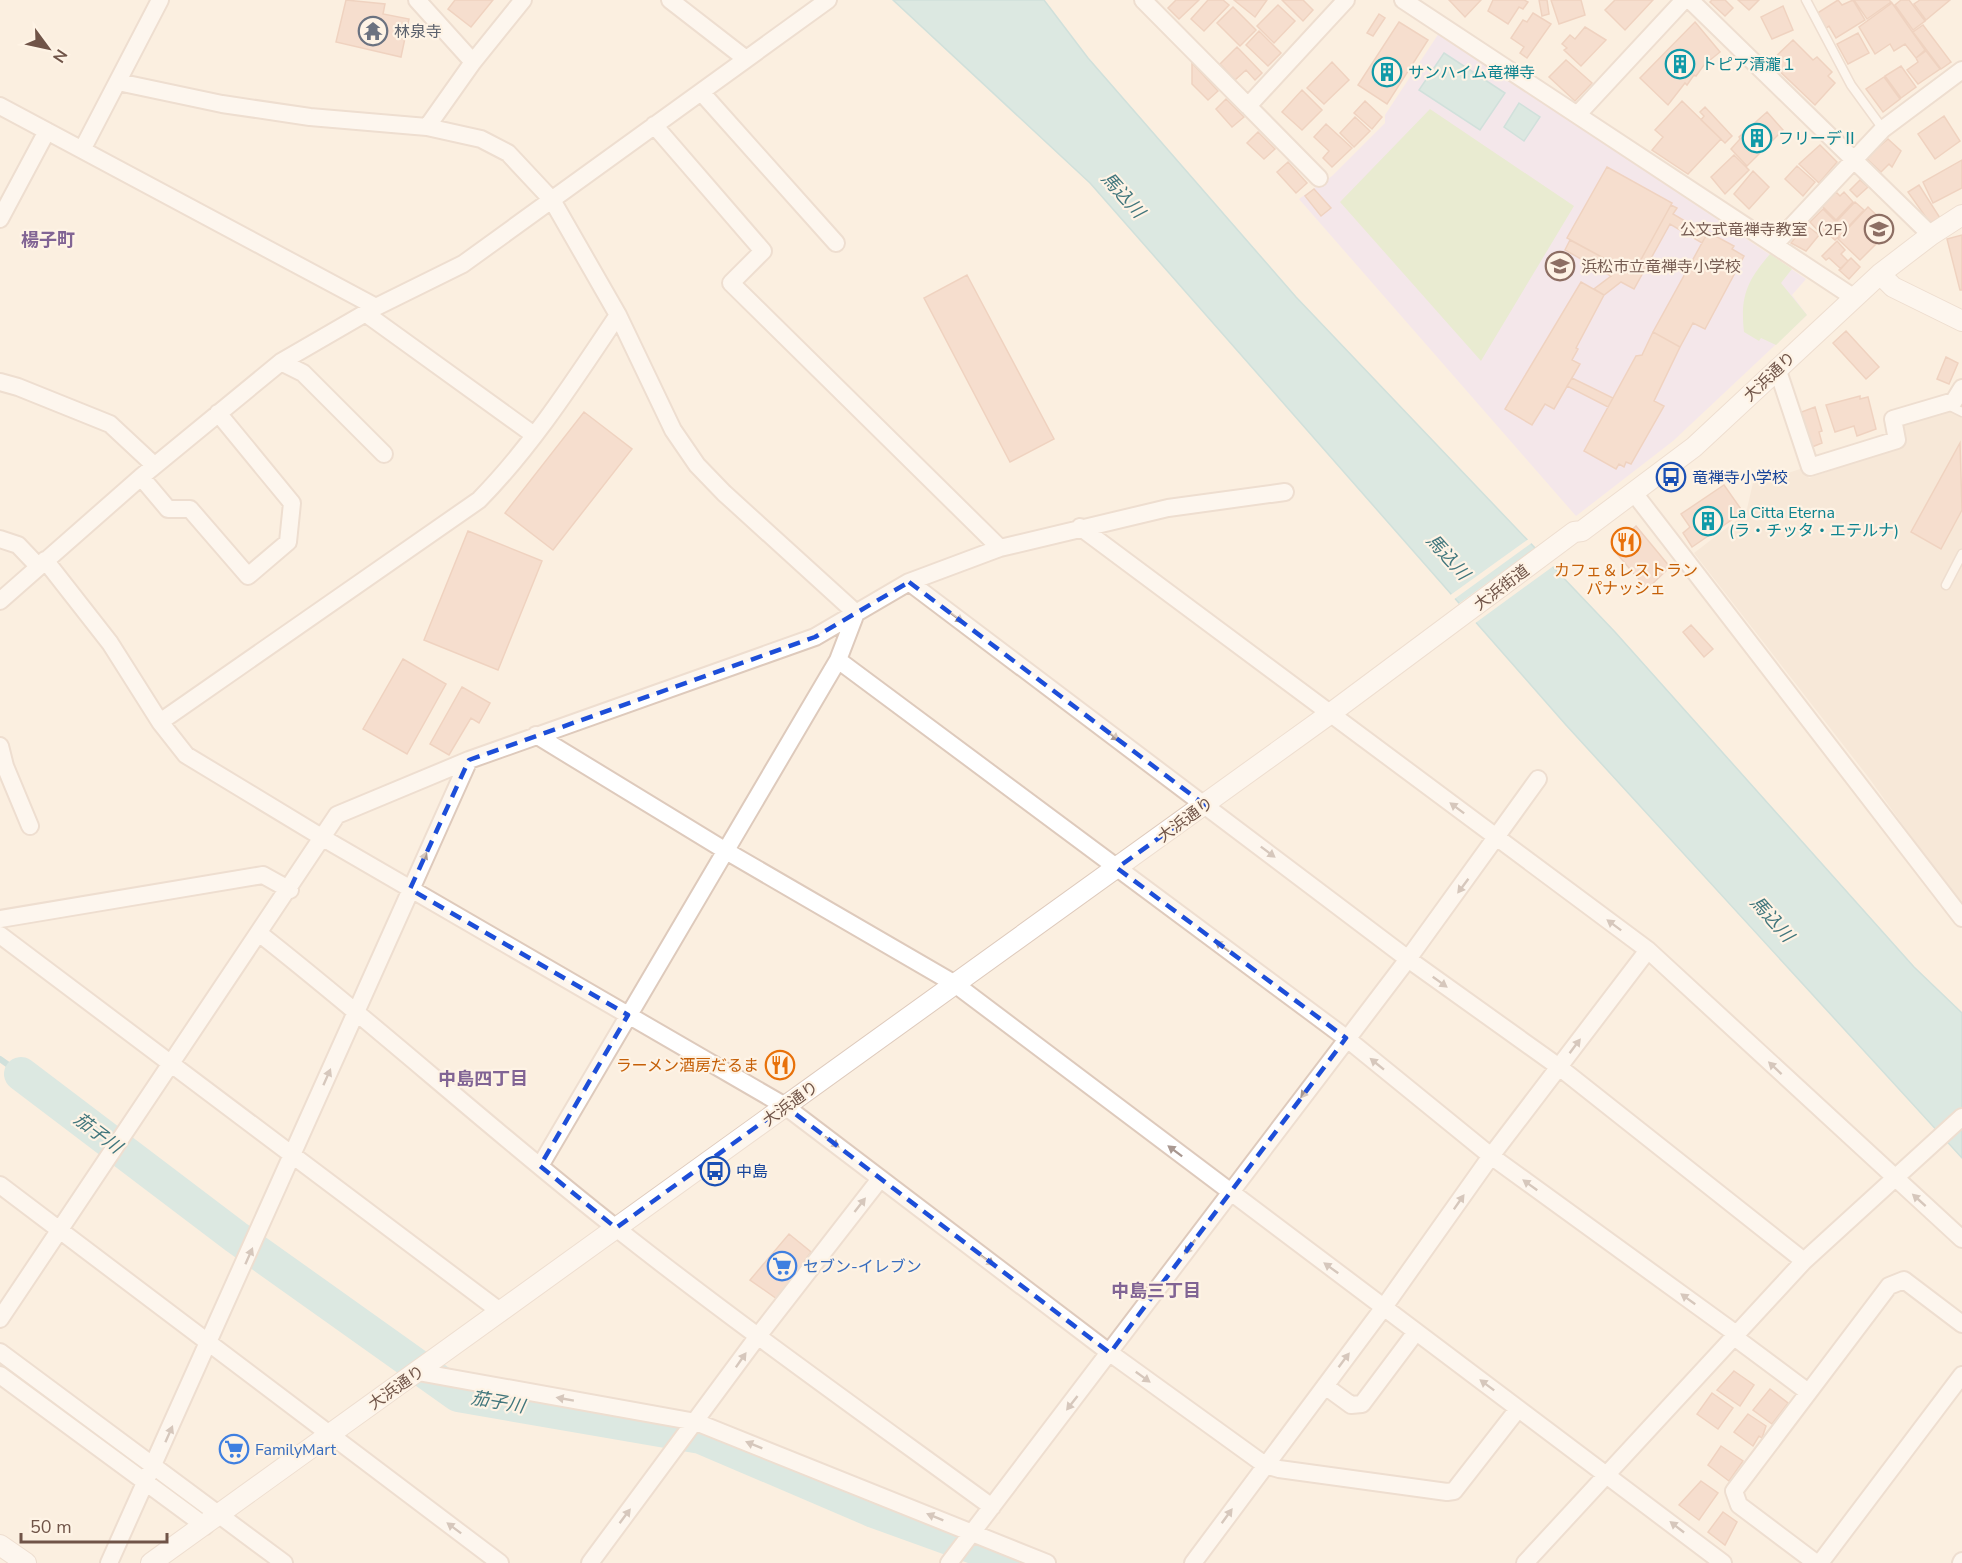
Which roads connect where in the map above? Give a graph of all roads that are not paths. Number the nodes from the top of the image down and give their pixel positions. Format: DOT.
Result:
graph roads {
  1 [pos="160,0"];
  2 [pos="417,0"];
  3 [pos="523,0"];
  4 [pos="670,0"];
  5 [pos="828,0"];
  6 [pos="1143,0"];
  7 [pos="1346,0"];
  8 [pos="1403,0"];
  9 [pos="1684,0"];
  10 [pos="1689,0"];
  11 [pos="1806,0"];
  12 [pos="746,59"];
  13 [pos="473,62"];
  14 [pos="1962,70"];
  15 [pos="118,82"];
  16 [pos="702,93"];
  17 [pos="0,106"];
  18 [pos="1248,106"];
  19 [pos="1579,114"];
  20 [pos="654,125"];
  21 [pos="427,127"];
  22 [pos="1883,129"];
  23 [pos="47,131"];
  24 [pos="82,150"];
  25 [pos="1853,160"];
  26 [pos="1319,178"];
  27 [pos="552,200"];
  28 [pos="1962,215"];
  29 [pos="0,219"];
  30 [pos="1931,235"];
  31 [pos="836,243"];
  32 [pos="1775,244"];
  33 [pos="1880,274"];
  34 [pos="1853,297"];
  35 [pos="371,310"];
  36 [pos="618,315"];
  37 [pos="1962,321"];
  38 [pos="281,362"];
  39 [pos="1777,368"];
  40 [pos="0,382"];
  41 [pos="1962,388"];
  42 [pos="1945,403"];
  43 [pos="218,412"];
  44 [pos="1962,412"];
  45 [pos="534,435"];
  46 [pos="384,454"];
  47 [pos="154,465"];
  48 [pos="141,477"];
  49 [pos="1285,492"];
  50 [pos="1634,493"];
  51 [pos="1080,527"];
  52 [pos="1574,532"];
  53 [pos="0,539"];
  54 [pos="1000,548"];
  55 [pos="1962,554"];
  56 [pos="42,563"];
  57 [pos="909,582"];
  58 [pos="1946,585"];
  59 [pos="0,601"];
  60 [pos="856,613"];
  61 [pos="1428,641"];
  62 [pos="838,660"];
  63 [pos="1331,713"];
  64 [pos="160,722"];
  65 [pos="536,735"];
  66 [pos="0,746"];
  67 [pos="469,760"];
  68 [pos="1538,779"];
  69 [pos="1205,804"];
  70 [pos="30,826"];
  71 [pos="323,838"];
  72 [pos="1498,839"];
  73 [pos="726,851"];
  74 [pos="1117,868"];
  75 [pos="410,889"];
  76 [pos="290,890"];
  77 [pos="1962,918"];
  78 [pos="0,919"];
  79 [pos="260,934"];
  80 [pos="0,935"];
  81 [pos="1648,950"];
  82 [pos="1408,958"];
  83 [pos="955,984"];
  84 [pos="357,1010"];
  85 [pos="628,1015"];
  86 [pos="1346,1038"];
  87 [pos="172,1063"];
  88 [pos="1559,1067"];
  89 [pos="785,1106"];
  90 [pos="1962,1117"];
  91 [pos="294,1154"];
  92 [pos="1491,1156"];
  93 [pos="540,1166"];
  94 [pos="1900,1172"];
  95 [pos="880,1179"];
  96 [pos="0,1185"];
  97 [pos="1230,1193"];
  98 [pos="616,1228"];
  99 [pos="60,1229"];
  100 [pos="1962,1239"];
  101 [pos="1804,1261"];
  102 [pos="1384,1307"];
  103 [pos="501,1312"];
  104 [pos="0,1319"];
  105 [pos="1962,1324"];
  106 [pos="1416,1332"];
  107 [pos="1734,1335"];
  108 [pos="758,1336"];
  109 [pos="209,1345"];
  110 [pos="0,1352"];
  111 [pos="1110,1353"];
  112 [pos="418,1372"];
  113 [pos="1962,1375"];
  114 [pos="0,1376"];
  115 [pos="1325,1386"];
  116 [pos="1808,1392"];
  117 [pos="1518,1409"];
  118 [pos="696,1422"];
  119 [pos="329,1434"];
  120 [pos="1265,1465"];
  121 [pos="154,1468"];
  122 [pos="1607,1474"];
  123 [pos="146,1483"];
  124 [pos="992,1507"];
  125 [pos="212,1520"];
  126 [pos="972,1532"];
  127 [pos="0,1545"];
  128 [pos="26,1563"];
  129 [pos="109,1563"];
  130 [pos="151,1563"];
  131 [pos="284,1563"];
  132 [pos="501,1563"];
  133 [pos="590,1563"];
  134 [pos="949,1563"];
  135 [pos="1047,1563"];
  136 [pos="1192,1563"];
  137 [pos="1525,1563"];
  138 [pos="1723,1563"];
  139 [pos="1818,1563"];
  1 -- 15 [label="street"];
  2 -- 13 [label="street"];
  3 -- 13 [label="street"];
  4 -- 12 [label="street"];
  5 -- 12 [label="street"];
  6 -- 18 [label="street"];
  7 -- 18 [label="street"];
  8 -- 19 [label="street"];
  9 -- 19 [label="street"];
  10 -- 25 [label="street"];
  11 -- 22 [label="lane"];
  12 -- 16 [label="street"];
  13 -- 21 [label="street"];
  14 -- 22 [label="street"];
  15 -- 21 [label="street"];
  15 -- 24 [label="street"];
  16 -- 20 [label="street"];
  16 -- 31 [label="street"];
  17 -- 23 [label="street"];
  18 -- 26 [label="street"];
  19 -- 32 [label="street"];
  20 -- 27 [label="street"];
  20 -- 54 [label="street"];
  21 -- 27 [label="street"];
  22 -- 25 [label="street"];
  23 -- 24 [label="street"];
  23 -- 29 [label="street"];
  24 -- 35 [label="street"];
  25 -- 30 [label="street"];
  25 -- 32 [label="street"];
  27 -- 35 [label="street"];
  27 -- 36 [label="street"];
  28 -- 30 [label="street, 大浜通り"];
  30 -- 33 [label="street, 大浜通り"];
  32 -- 34 [label="street"];
  33 -- 34 [label="street, 大浜通り"];
  33 -- 37 [label="street"];
  34 -- 39 [label="street, 大浜通り"];
  35 -- 38 [label="street"];
  35 -- 45 [label="street"];
  36 -- 45 [label="street"];
  36 -- 60 [label="street"];
  38 -- 43 [label="street"];
  38 -- 46 [label="street"];
  39 -- 42 [label="street"];
  39 -- 50 [label="street, 大浜通り"];
  40 -- 47 [label="street"];
  41 -- 42 [label="street"];
  42 -- 44 [label="lane"];
  43 -- 47 [label="street"];
  43 -- 48 [label="street"];
  45 -- 64 [label="street"];
  47 -- 48 [label="street"];
  48 -- 56 [label="street"];
  49 -- 51 [label="street"];
  50 -- 52 [label="street, 大浜通り"];
  50 -- 77 [label="street"];
  51 -- 54 [label="street"];
  51 -- 63 [label="street"];
  52 -- 61 [label="street, 大浜街道"];
  53 -- 56 [label="street"];
  54 -- 57 [label="street"];
  55 -- 58 [label="lane"];
  56 -- 59 [label="street"];
  56 -- 64 [label="street"];
  57 -- 60 [label="street"];
  57 -- 69 [label="street, one-way"];
  60 -- 62 [label="street"];
  60 -- 65 [label="street"];
  61 -- 63 [label="street, 大浜通り"];
  62 -- 73 [label="street"];
  62 -- 74 [label="street"];
  63 -- 69 [label="street, 大浜通り"];
  72 -- 63 [label="street, one-way"];
  64 -- 71 [label="street"];
  65 -- 67 [label="street"];
  65 -- 73 [label="street"];
  66 -- 70 [label="street"];
  67 -- 71 [label="street"];
  75 -- 67 [label="street, one-way"];
  68 -- 72 [label="street"];
  69 -- 74 [label="street, 大浜通り"];
  69 -- 82 [label="street, one-way"];
  71 -- 75 [label="street"];
  71 -- 76 [label="street"];
  81 -- 72 [label="street, one-way"];
  72 -- 82 [label="street, one-way"];
  73 -- 83 [label="street"];
  73 -- 85 [label="street"];
  74 -- 83 [label="street, 大浜通り"];
  86 -- 74 [label="street, one-way"];
  75 -- 84 [label="street"];
  75 -- 85 [label="street"];
  76 -- 78 [label="street"];
  76 -- 79 [label="street"];
  79 -- 84 [label="street"];
  79 -- 87 [label="street"];
  80 -- 87 [label="street"];
  88 -- 81 [label="street, one-way"];
  94 -- 81 [label="street, one-way"];
  82 -- 86 [label="street"];
  82 -- 88 [label="street, one-way"];
  83 -- 89 [label="street, 大浜通り"];
  97 -- 83 [label="street, one-way"];
  91 -- 84 [label="street, one-way"];
  84 -- 93 [label="street"];
  85 -- 89 [label="street"];
  85 -- 93 [label="street"];
  92 -- 86 [label="street, one-way"];
  86 -- 97 [label="street, one-way"];
  87 -- 91 [label="street"];
  87 -- 99 [label="street"];
  88 -- 92 [label="street"];
  88 -- 101 [label="street"];
  89 -- 95 [label="street, one-way"];
  89 -- 98 [label="street, 大浜通り"];
  90 -- 94 [label="street"];
  91 -- 103 [label="street"];
  109 -- 91 [label="street, one-way"];
  102 -- 92 [label="street, one-way"];
  107 -- 92 [label="street, one-way"];
  93 -- 98 [label="street"];
  100 -- 94 [label="street, one-way"];
  94 -- 101 [label="street"];
  108 -- 95 [label="street, one-way"];
  95 -- 111 [label="street, one-way"];
  96 -- 99 [label="street"];
  102 -- 97 [label="street, one-way"];
  97 -- 111 [label="street, one-way"];
  98 -- 103 [label="street, 大浜通り"];
  98 -- 108 [label="street"];
  99 -- 104 [label="street"];
  99 -- 109 [label="street"];
  101 -- 107 [label="street"];
  102 -- 106 [label="street"];
  115 -- 102 [label="street, one-way"];
  103 -- 112 [label="street, 大浜通り"];
  105 -- 116 [label="street"];
  106 -- 115 [label="street"];
  117 -- 106 [label="street, one-way"];
  107 -- 116 [label="street"];
  107 -- 122 [label="street"];
  118 -- 108 [label="street, one-way"];
  108 -- 124 [label="street"];
  109 -- 119 [label="street"];
  121 -- 109 [label="street, one-way"];
  110 -- 121 [label="street"];
  111 -- 120 [label="street, one-way"];
  111 -- 124 [label="street, one-way"];
  118 -- 112 [label="street, one-way"];
  112 -- 119 [label="street, 大浜通り"];
  113 -- 139 [label="street"];
  114 -- 123 [label="street"];
  115 -- 120 [label="street"];
  116 -- 139 [label="street"];
  117 -- 120 [label="street"];
  117 -- 122 [label="street"];
  126 -- 118 [label="street, one-way"];
  133 -- 118 [label="street, one-way"];
  119 -- 125 [label="street, 大浜通り"];
  132 -- 119 [label="street, one-way"];
  136 -- 120 [label="street, one-way"];
  121 -- 123 [label="street"];
  121 -- 125 [label="street"];
  122 -- 137 [label="street"];
  138 -- 122 [label="street, one-way"];
  123 -- 125 [label="street"];
  123 -- 129 [label="street"];
  124 -- 126 [label="street"];
  125 -- 130 [label="street, 大浜通り"];
  125 -- 131 [label="street"];
  126 -- 134 [label="street"];
  126 -- 135 [label="street"];
  127 -- 128 [label="street"];
}
